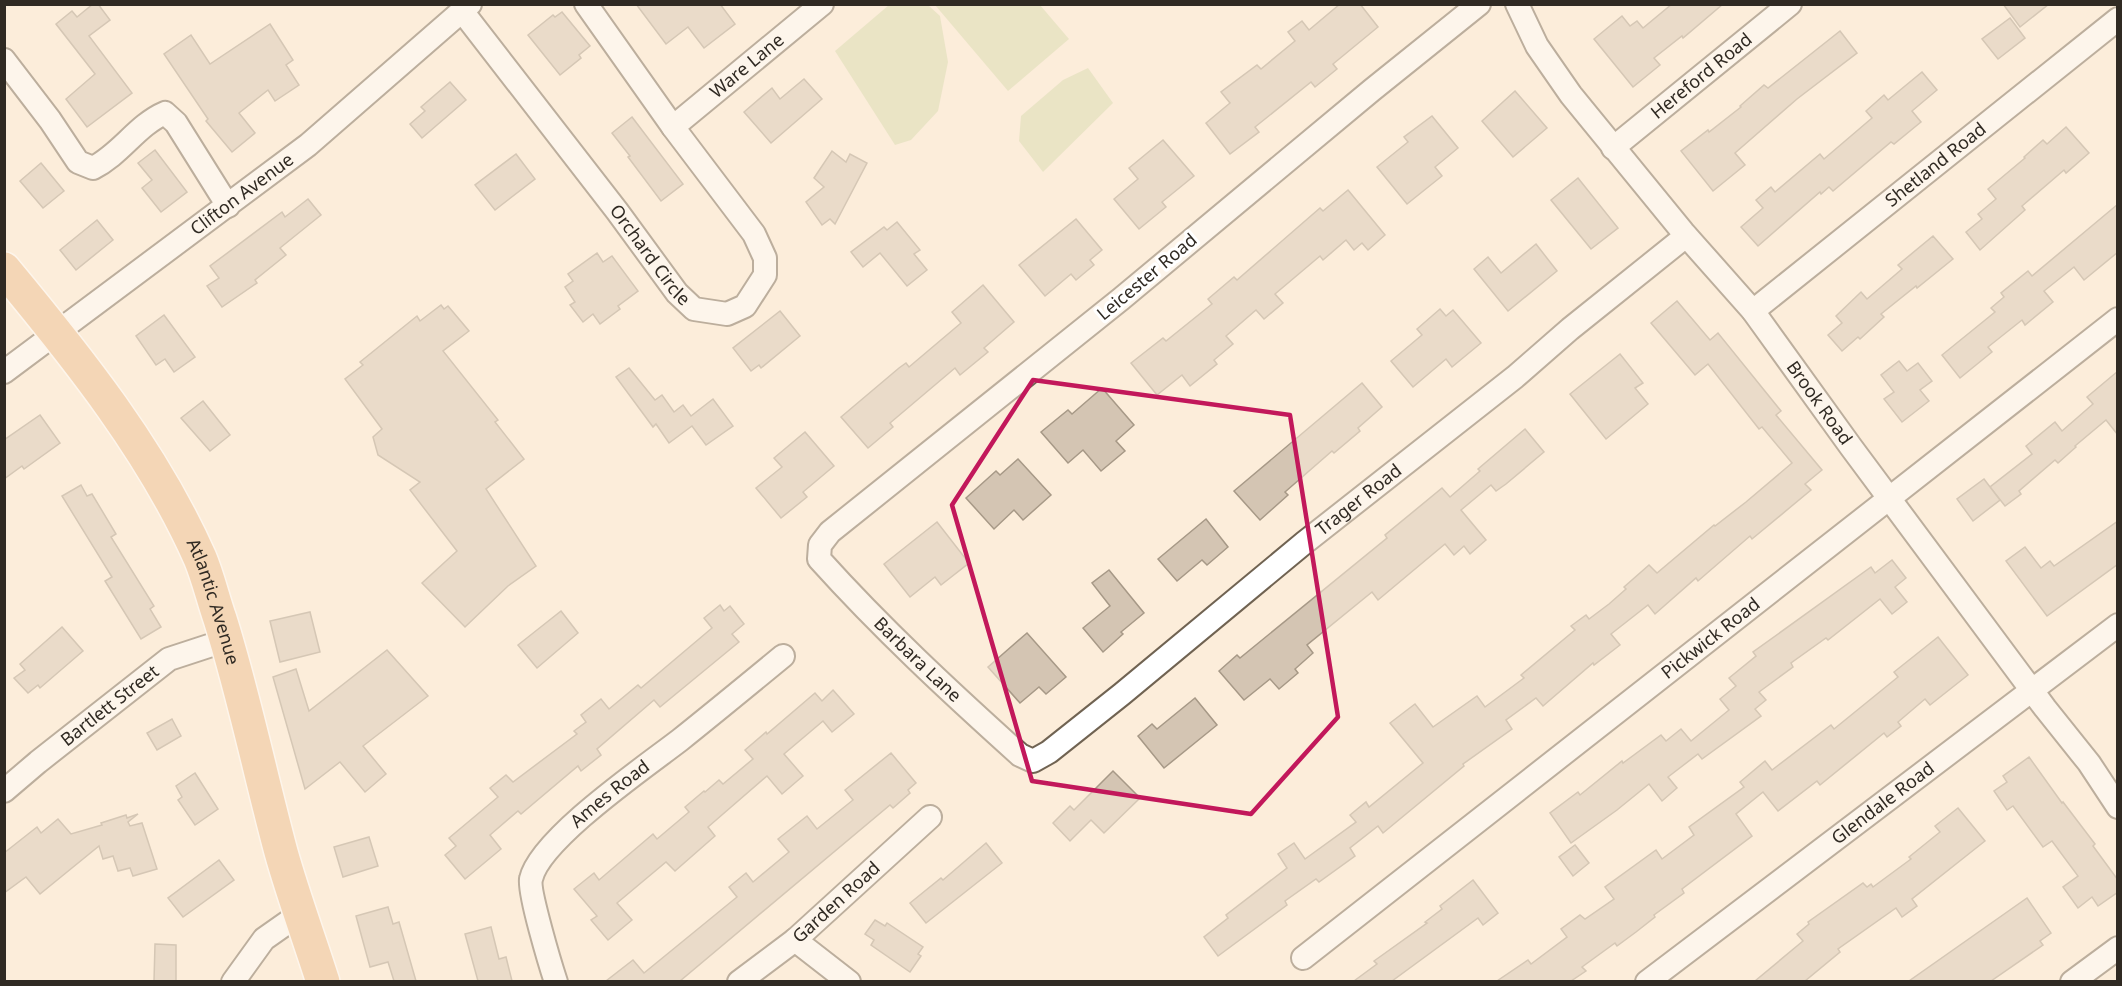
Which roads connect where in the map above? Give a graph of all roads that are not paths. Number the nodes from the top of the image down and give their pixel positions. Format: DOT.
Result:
graph roads {
  1 [pos="586,4"];
  2 [pos="822,4"];
  3 [pos="1479,4"];
  4 [pos="1517,4"];
  5 [pos="1790,4"];
  6 [pos="466,8"];
  7 [pos="2118,19"];
  8 [pos="4,60"];
  9 [pos="673,127"];
  10 [pos="1613,148"];
  11 [pos="228,206"];
  12 [pos="1686,236"];
  13 [pos="4,269"];
  14 [pos="1754,311"];
  15 [pos="2118,319"];
  16 [pos="58,333"];
  17 [pos="4,372"];
  18 [pos="1889,498"];
  19 [pos="819,550"];
  20 [pos="2118,625"];
  21 [pos="226,640"];
  22 [pos="783,656"];
  23 [pos="2031,690"];
  24 [pos="1029,760"];
  25 [pos="4,791"];
  26 [pos="2118,807"];
  27 [pos="930,818"];
  28 [pos="301,913"];
  29 [pos="795,940"];
  30 [pos="2118,948"];
  31 [pos="1303,958"];
  32 [pos="233,981"];
  33 [pos="322,981"];
  34 [pos="556,981"];
  35 [pos="738,981"];
  36 [pos="849,981"];
  37 [pos="1647,981"];
  38 [pos="2072,981"];
  1 -- 9 [label="street, Orchard Circle"];
  2 -- 9 [label="street, Ware Lane"];
  3 -- 19 [label="street, Leicester Road"];
  4 -- 10 [label="street, Brook Road"];
  5 -- 10 [label="street, Hereford Road"];
  6 -- 9 [label="street, Orchard Circle"];
  6 -- 11 [label="street, Clifton Avenue"];
  7 -- 14 [label="street, Shetland Road"];
  8 -- 11 [label="street"];
  10 -- 12 [label="street, Brook Road"];
  11 -- 16 [label="street, Clifton Avenue"];
  12 -- 14 [label="street, Brook Road"];
  12 -- 24 [label="street, Trager Road"];
  13 -- 16 [label="main road, Atlantic Avenue"];
  14 -- 18 [label="street, Brook Road"];
  15 -- 18 [label="street, Pickwick Road"];
  16 -- 17 [label="street, Clifton Avenue"];
  16 -- 21 [label="main road, Atlantic Avenue"];
  18 -- 23 [label="street, Brook Road"];
  18 -- 31 [label="street, Pickwick Road"];
  19 -- 24 [label="street, Barbara Lane"];
  20 -- 23 [label="street, Glendale Road"];
  21 -- 25 [label="street, Bartlett Street"];
  21 -- 28 [label="main road, Atlantic Avenue"];
  22 -- 34 [label="street, Ames Road"];
  23 -- 26 [label="street, Brook Road"];
  23 -- 37 [label="street, Glendale Road"];
  27 -- 29 [label="street, Garden Road"];
  28 -- 32 [label="street"];
  28 -- 33 [label="main road, Atlantic Avenue"];
  29 -- 35 [label="street, Garden Road"];
  29 -- 36 [label="street"];
  30 -- 38 [label="street"];
}
